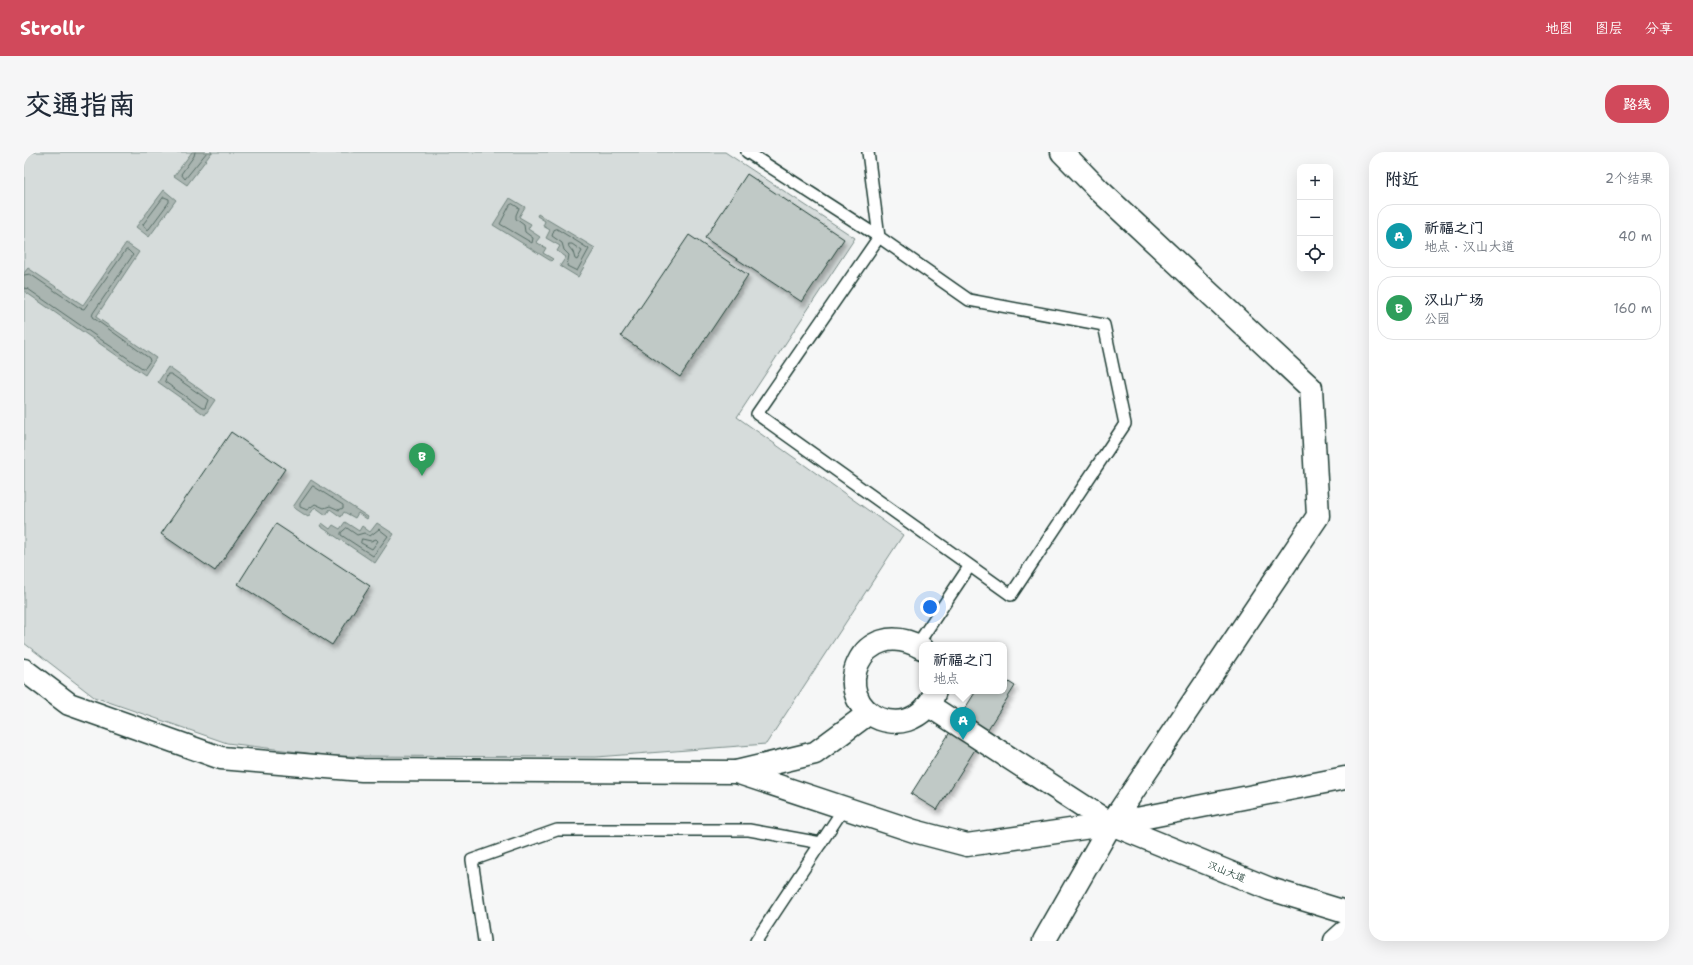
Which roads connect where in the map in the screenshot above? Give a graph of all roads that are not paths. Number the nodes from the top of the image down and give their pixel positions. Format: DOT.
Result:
graph roads {
  1 [pos="747,152"];
  2 [pos="868,152"];
  3 [pos="1062,152"];
  4 [pos="879,237"];
  5 [pos="969,566"];
  6 [pos="922,642"];
  7 [pos="919,647"];
  8 [pos="24,670"];
  9 [pos="932,698"];
  10 [pos="869,713"];
  11 [pos="736,772"];
  12 [pos="1345,778"];
  13 [pos="844,808"];
  14 [pos="1111,824"];
  15 [pos="821,843"];
  16 [pos="1345,912"];
  17 [pos="1345,932"];
  18 [pos="484,941"];
  19 [pos="756,941"];
  20 [pos="1044,941"];
  21 [pos="1335,941"];
  1 -- 4 [label="lane"];
  2 -- 4 [label="lane"];
  3 -- 14 [label="street"];
  4 -- 5 [label="lane"];
  4 -- 5 [label="lane"];
  5 -- 6 [label="lane"];
  7 -- 10 [label="street"];
  8 -- 11 [label="street"];
  9 -- 10 [label="street"];
  9 -- 14 [label="street, 汉山大道"];
  10 -- 11 [label="street"];
  11 -- 13 [label="street"];
  12 -- 14 [label="street"];
  13 -- 14 [label="street"];
  13 -- 15 [label="lane"];
  14 -- 16 [label="street, 汉山大道"];
  14 -- 20 [label="street"];
  15 -- 18 [label="lane"];
  15 -- 19 [label="lane"];
  17 -- 21 [label="street"];
}
